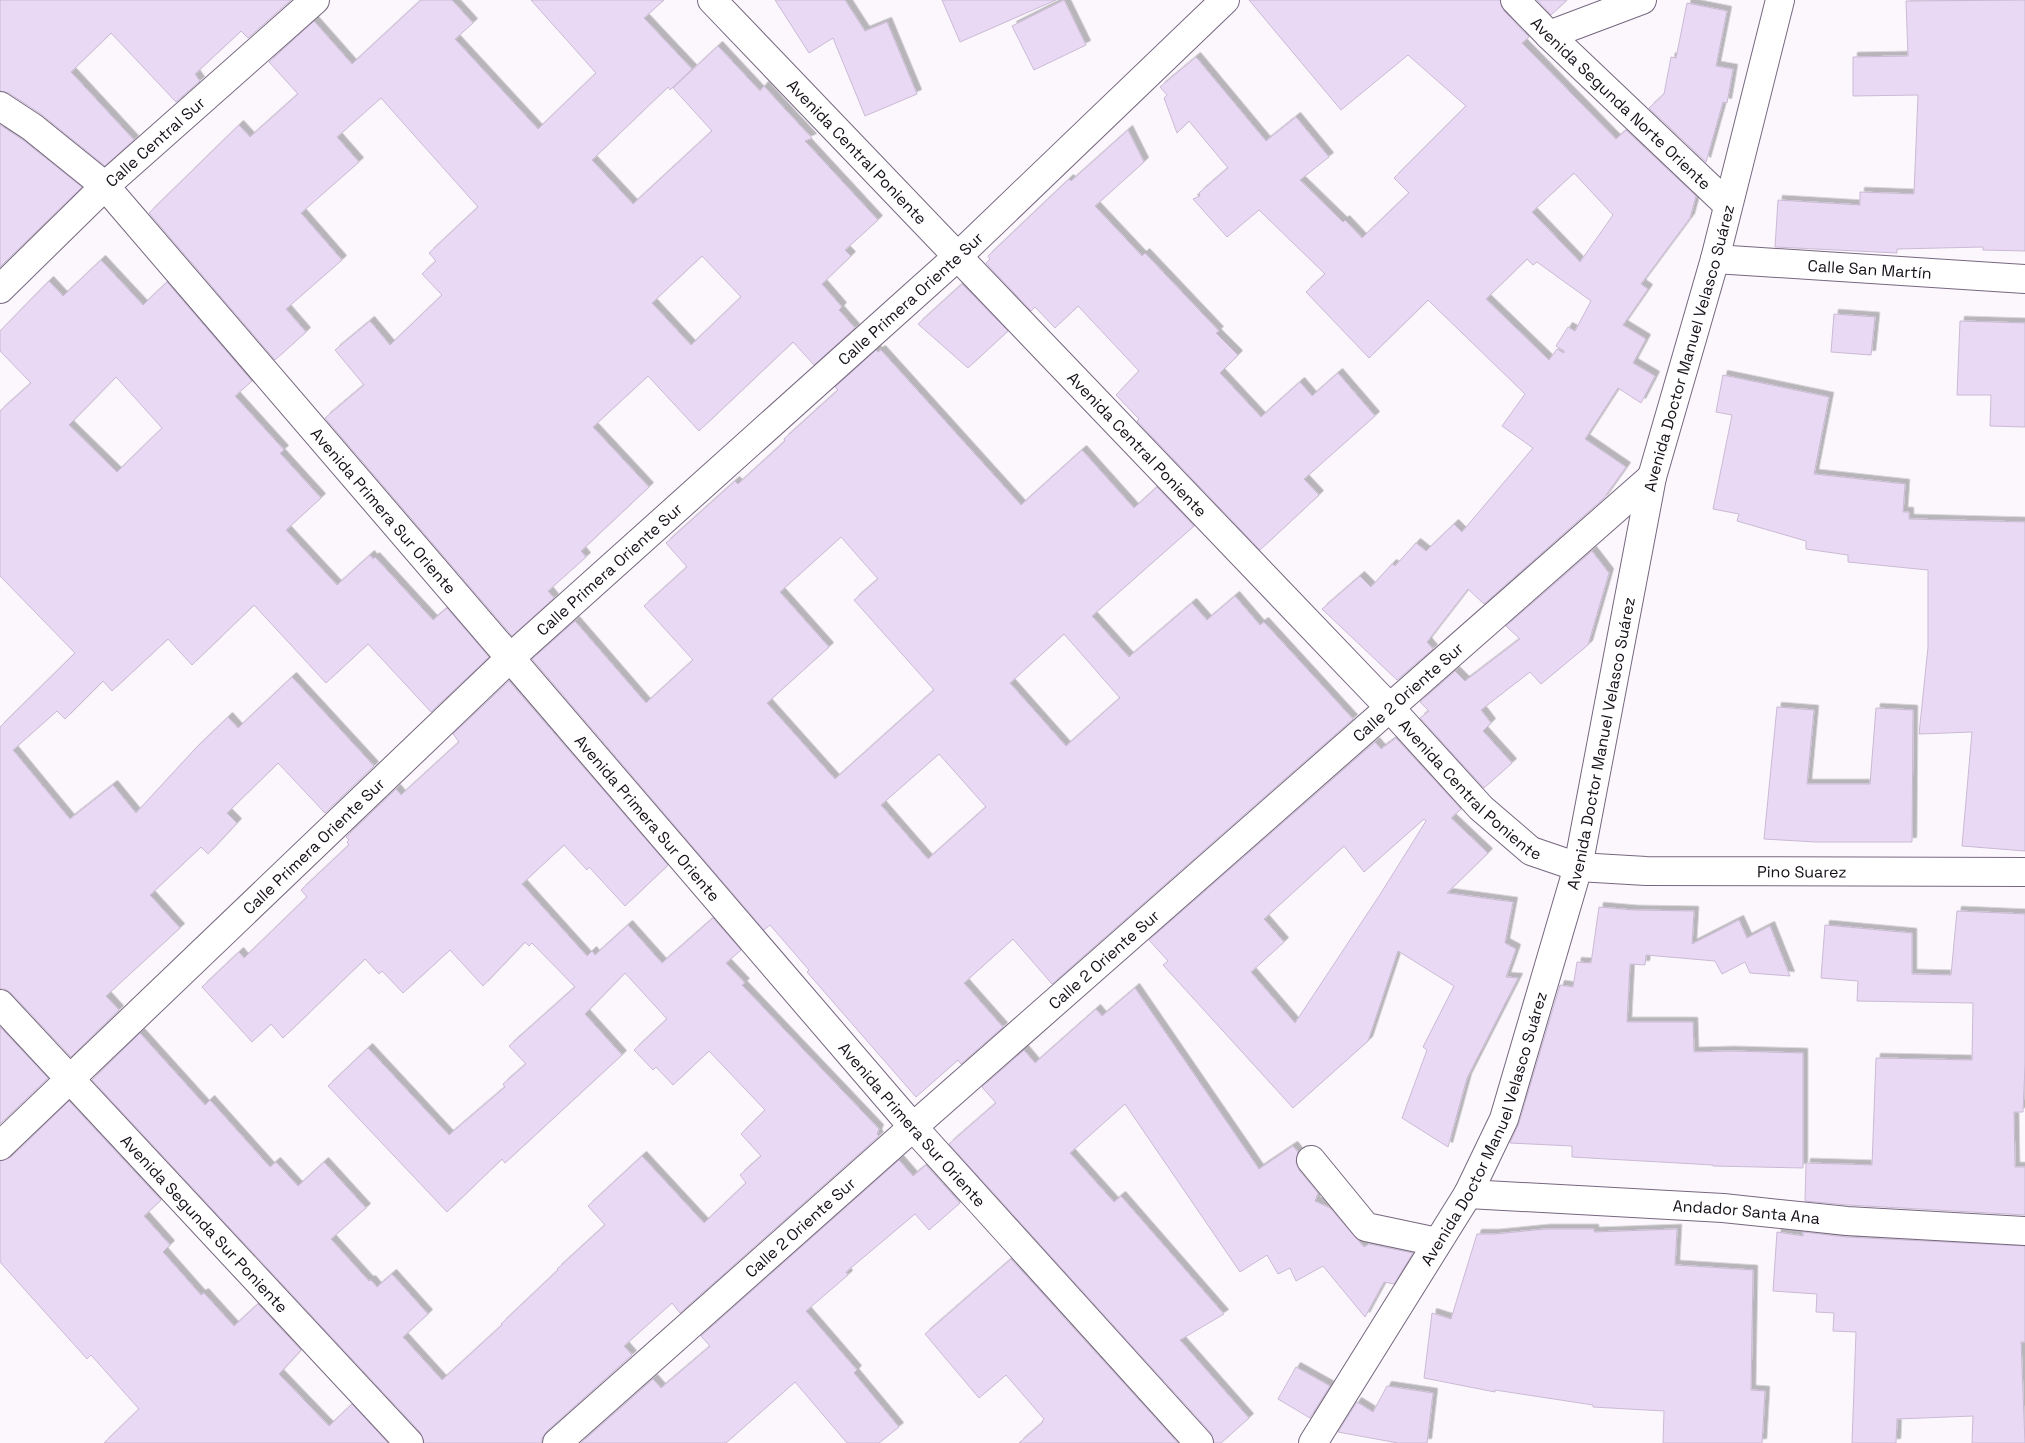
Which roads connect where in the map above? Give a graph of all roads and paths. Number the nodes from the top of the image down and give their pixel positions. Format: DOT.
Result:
graph roads {
  1 [pos="315,0"];
  2 [pos="712,0"];
  3 [pos="1225,0"];
  4 [pos="1515,0"];
  5 [pos="1642,0"];
  6 [pos="1780,0"];
  7 [pos="1549,35"];
  8 [pos="0,106"];
  9 [pos="104,186"];
  10 [pos="1728,205"];
  11 [pos="957,257"];
  12 [pos="1715,259"];
  13 [pos="2025,279"];
  14 [pos="0,289"];
  15 [pos="1652,477"];
  16 [pos="509,659"];
  17 [pos="1390,708"];
  18 [pos="1578,867"];
  19 [pos="2025,872"];
  20 [pos="0,1004"];
  21 [pos="70,1079"];
  22 [pos="913,1126"];
  23 [pos="0,1146"];
  24 [pos="1311,1160"];
  25 [pos="1468,1194"];
  26 [pos="2025,1231"];
  27 [pos="1437,1242"];
  28 [pos="409,1443"];
  29 [pos="557,1443"];
  30 [pos="1199,1443"];
  31 [pos="1314,1443"];
  1 -- 9 [label="street, Calle Central Sur"];
  2 -- 11 [label="street, Avenida Central Poniente"];
  3 -- 11 [label="street, Calle Primera Oriente Sur"];
  4 -- 7 [label="street, Avenida Segunda Norte Oriente"];
  5 -- 7 [label="street"];
  6 -- 10 [label="street, Avenida Doctor Manuel Velasco Suárez"];
  7 -- 10 [label="street, Avenida Segunda Norte Oriente"];
  8 -- 9 [label="street, Avenida Primera Sur Oriente"];
  9 -- 14 [label="street, Calle Central Sur"];
  9 -- 16 [label="street, Avenida Primera Sur Oriente"];
  10 -- 12 [label="street, Avenida Doctor Manuel Velasco Suárez"];
  11 -- 16 [label="street, Calle Primera Oriente Sur"];
  11 -- 17 [label="street, Avenida Central Poniente"];
  12 -- 13 [label="street, Calle San Martín"];
  12 -- 15 [label="street, Avenida Doctor Manuel Velasco Suárez"];
  15 -- 17 [label="street, Calle 2 Oriente Sur"];
  15 -- 18 [label="street, Avenida Doctor Manuel Velasco Suárez"];
  16 -- 21 [label="street, Calle Primera Oriente Sur"];
  16 -- 22 [label="street, Avenida Primera Sur Oriente"];
  17 -- 18 [label="street, Avenida Central Poniente"];
  17 -- 22 [label="street, Calle 2 Oriente Sur"];
  18 -- 19 [label="street, Pino Suarez"];
  18 -- 25 [label="street, Avenida Doctor Manuel Velasco Suárez"];
  20 -- 21 [label="street, Avenida Segunda Sur Poniente"];
  21 -- 23 [label="street, Calle Primera Oriente Sur"];
  21 -- 28 [label="street, Avenida Segunda Sur Poniente"];
  22 -- 29 [label="street, Calle 2 Oriente Sur"];
  22 -- 30 [label="street, Avenida Primera Sur Oriente"];
  24 -- 27 [label="street"];
  25 -- 26 [label="street, Andador Santa Ana"];
  25 -- 27 [label="street, Avenida Doctor Manuel Velasco Suárez"];
  27 -- 31 [label="street, Avenida Doctor Manuel Velasco Suárez"];
}
